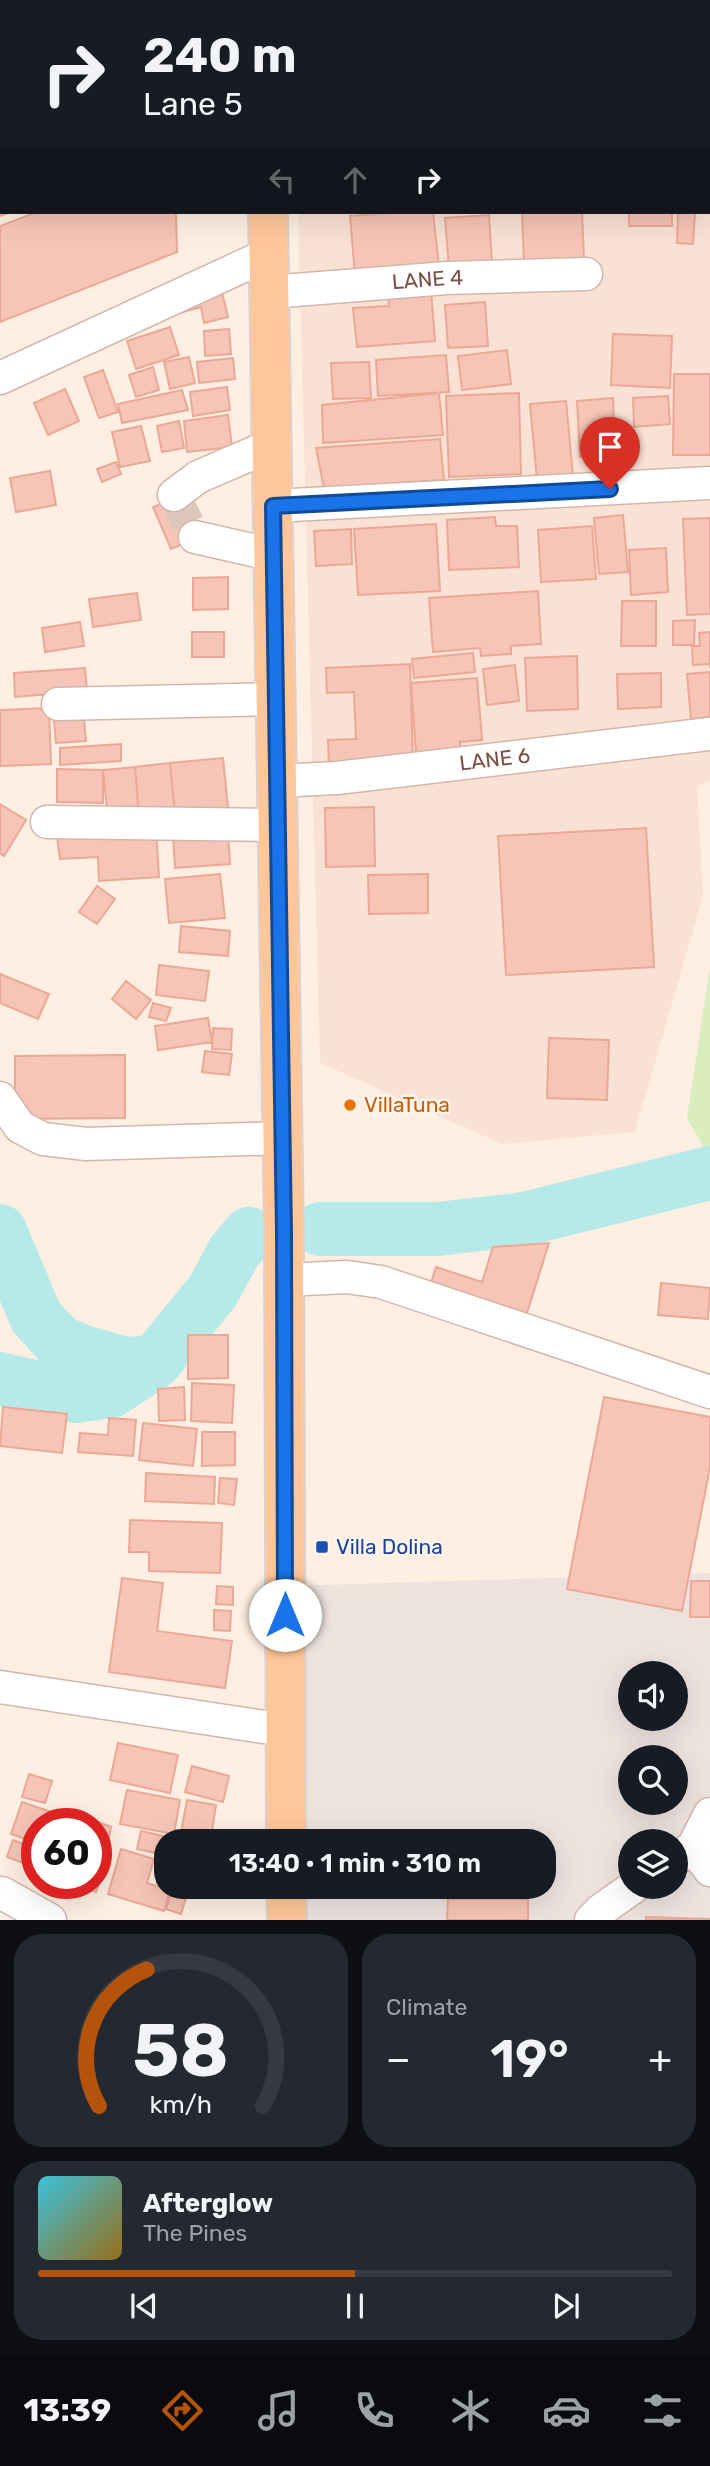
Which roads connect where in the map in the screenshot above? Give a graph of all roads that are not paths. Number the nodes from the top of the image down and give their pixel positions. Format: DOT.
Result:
graph roads {
  1 [pos="268,214"];
  2 [pos="269,254"];
  3 [pos="586,274"];
  4 [pos="270,292"];
  5 [pos="0,378"];
  6 [pos="272,445"];
  7 [pos="710,483"];
  8 [pos="174,495"];
  9 [pos="273,506"];
  10 [pos="195,537"];
  11 [pos="274,555"];
  12 [pos="276,699"];
  13 [pos="58,704"];
  14 [pos="710,734"];
  15 [pos="277,781"];
  16 [pos="47,822"];
  17 [pos="278,825"];
  18 [pos="0,1098"];
  19 [pos="282,1139"];
  20 [pos="284,1280"];
  21 [pos="710,1392"];
  22 [pos="0,1687"];
  23 [pos="284,1730"];
  24 [pos="710,1814"];
  25 [pos="286,1829"];
  26 [pos="693,1859"];
  27 [pos="2,1893"];
  28 [pos="618,1898"];
  29 [pos="286,1899"];
  30 [pos="50,1920"];
  31 [pos="287,1920"];
  32 [pos="591,1920"];
  1 -- 2 [label="main road"];
  2 -- 4 [label="main road"];
  2 -- 5 [label="street"];
  3 -- 4 [label="street, LANE 4"];
  4 -- 6 [label="main road"];
  6 -- 8 [label="street"];
  6 -- 9 [label="main road"];
  7 -- 9 [label="street"];
  9 -- 11 [label="main road"];
  10 -- 11 [label="street"];
  11 -- 12 [label="main road"];
  12 -- 13 [label="street"];
  12 -- 15 [label="main road"];
  14 -- 15 [label="street, LANE 6"];
  15 -- 17 [label="main road"];
  16 -- 17 [label="street"];
  17 -- 19 [label="main road"];
  18 -- 19 [label="street"];
  19 -- 20 [label="main road"];
  20 -- 21 [label="street"];
  20 -- 23 [label="main road"];
  22 -- 23 [label="street"];
  23 -- 25 [label="main road"];
  24 -- 26 [label="street"];
  27 -- 30 [label="street"];
  28 -- 32 [label="street"];
  29 -- 31 [label="main road"];
}
